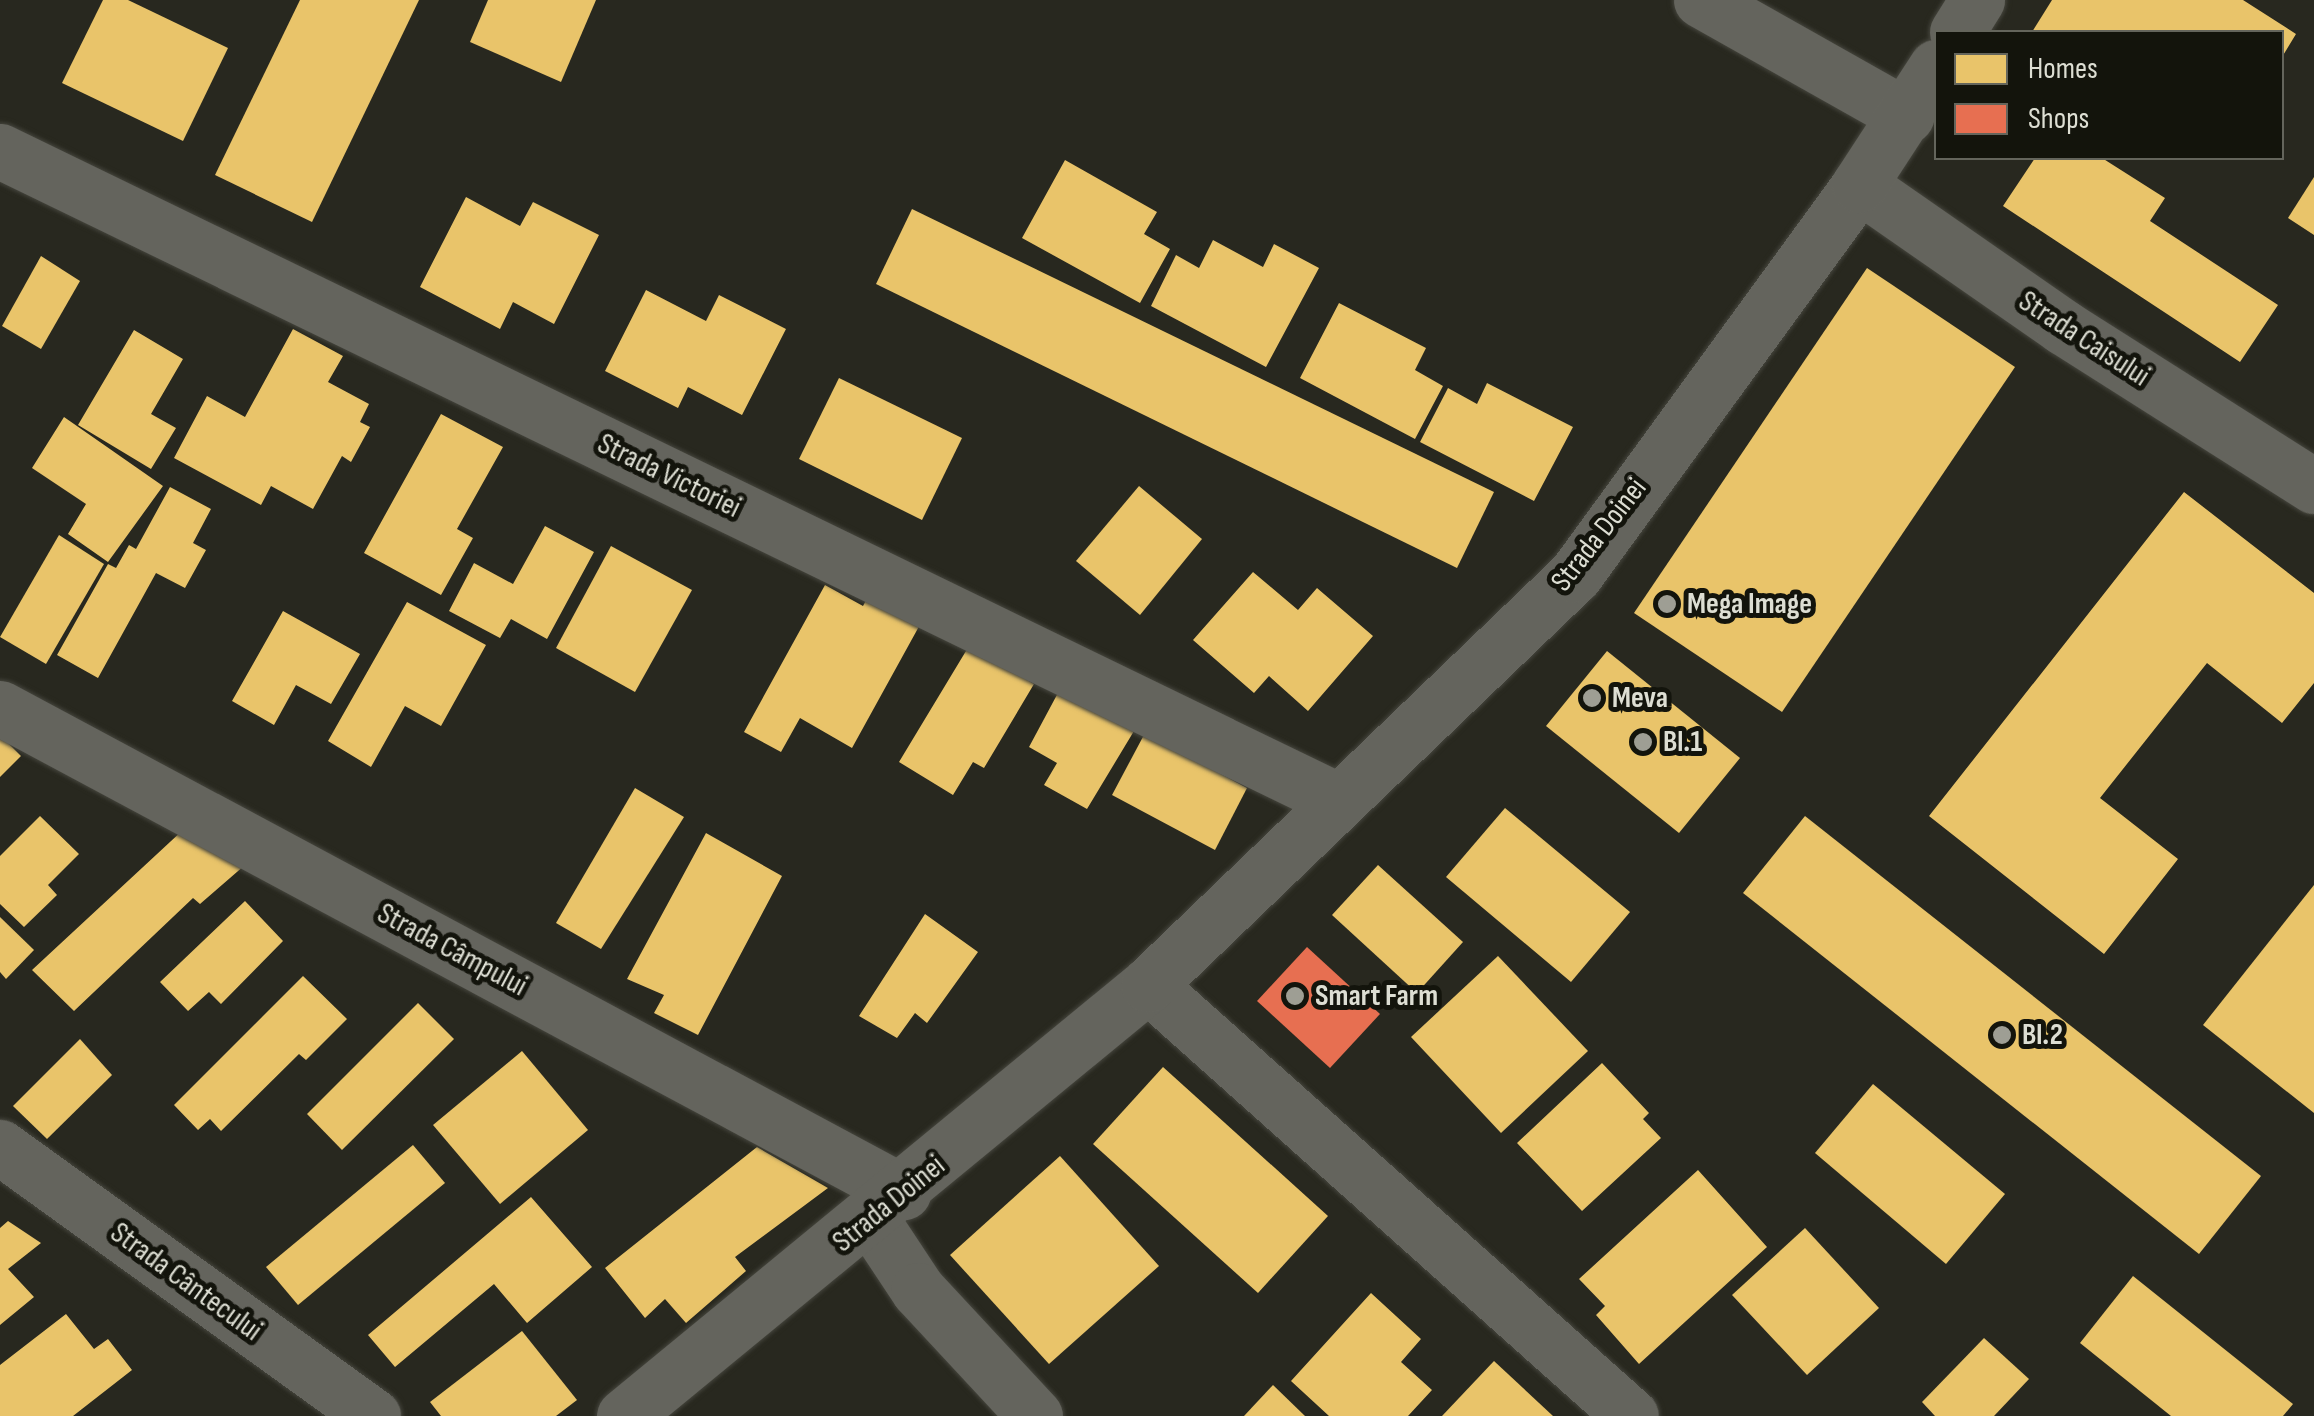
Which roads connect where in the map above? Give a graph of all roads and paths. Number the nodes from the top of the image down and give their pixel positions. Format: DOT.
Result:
graph roads {
  1 [pos="1701,0"];
  2 [pos="1977,0"];
  3 [pos="1958,30"];
  4 [pos="1934,69"];
  5 [pos="1907,116"];
  6 [pos="0,151"];
  7 [pos="1859,185"];
  8 [pos="2314,486"];
  9 [pos="0,708"];
  10 [pos="1337,800"];
  11 [pos="1148,985"];
  12 [pos="0,1147"];
  13 [pos="888,1206"];
  14 [pos="373,1416"];
  15 [pos="624,1416"];
  16 [pos="1035,1416"];
  17 [pos="1631,1416"];
  1 -- 5 [label="street"];
  2 -- 3 [label="street"];
  4 -- 5 [label="street, Strada Doinei"];
  5 -- 7 [label="street, Strada Doinei"];
  6 -- 10 [label="street, Strada Victoriei"];
  7 -- 8 [label="street, Strada Caisului"];
  7 -- 10 [label="street, Strada Doinei"];
  9 -- 13 [label="street, Strada Câmpului"];
  10 -- 11 [label="street, Strada Doinei"];
  11 -- 13 [label="street, Strada Doinei"];
  11 -- 17 [label="street"];
  12 -- 14 [label="street, Strada Cântecului"];
  13 -- 15 [label="street, Strada Doinei"];
  13 -- 16 [label="street"];
}
